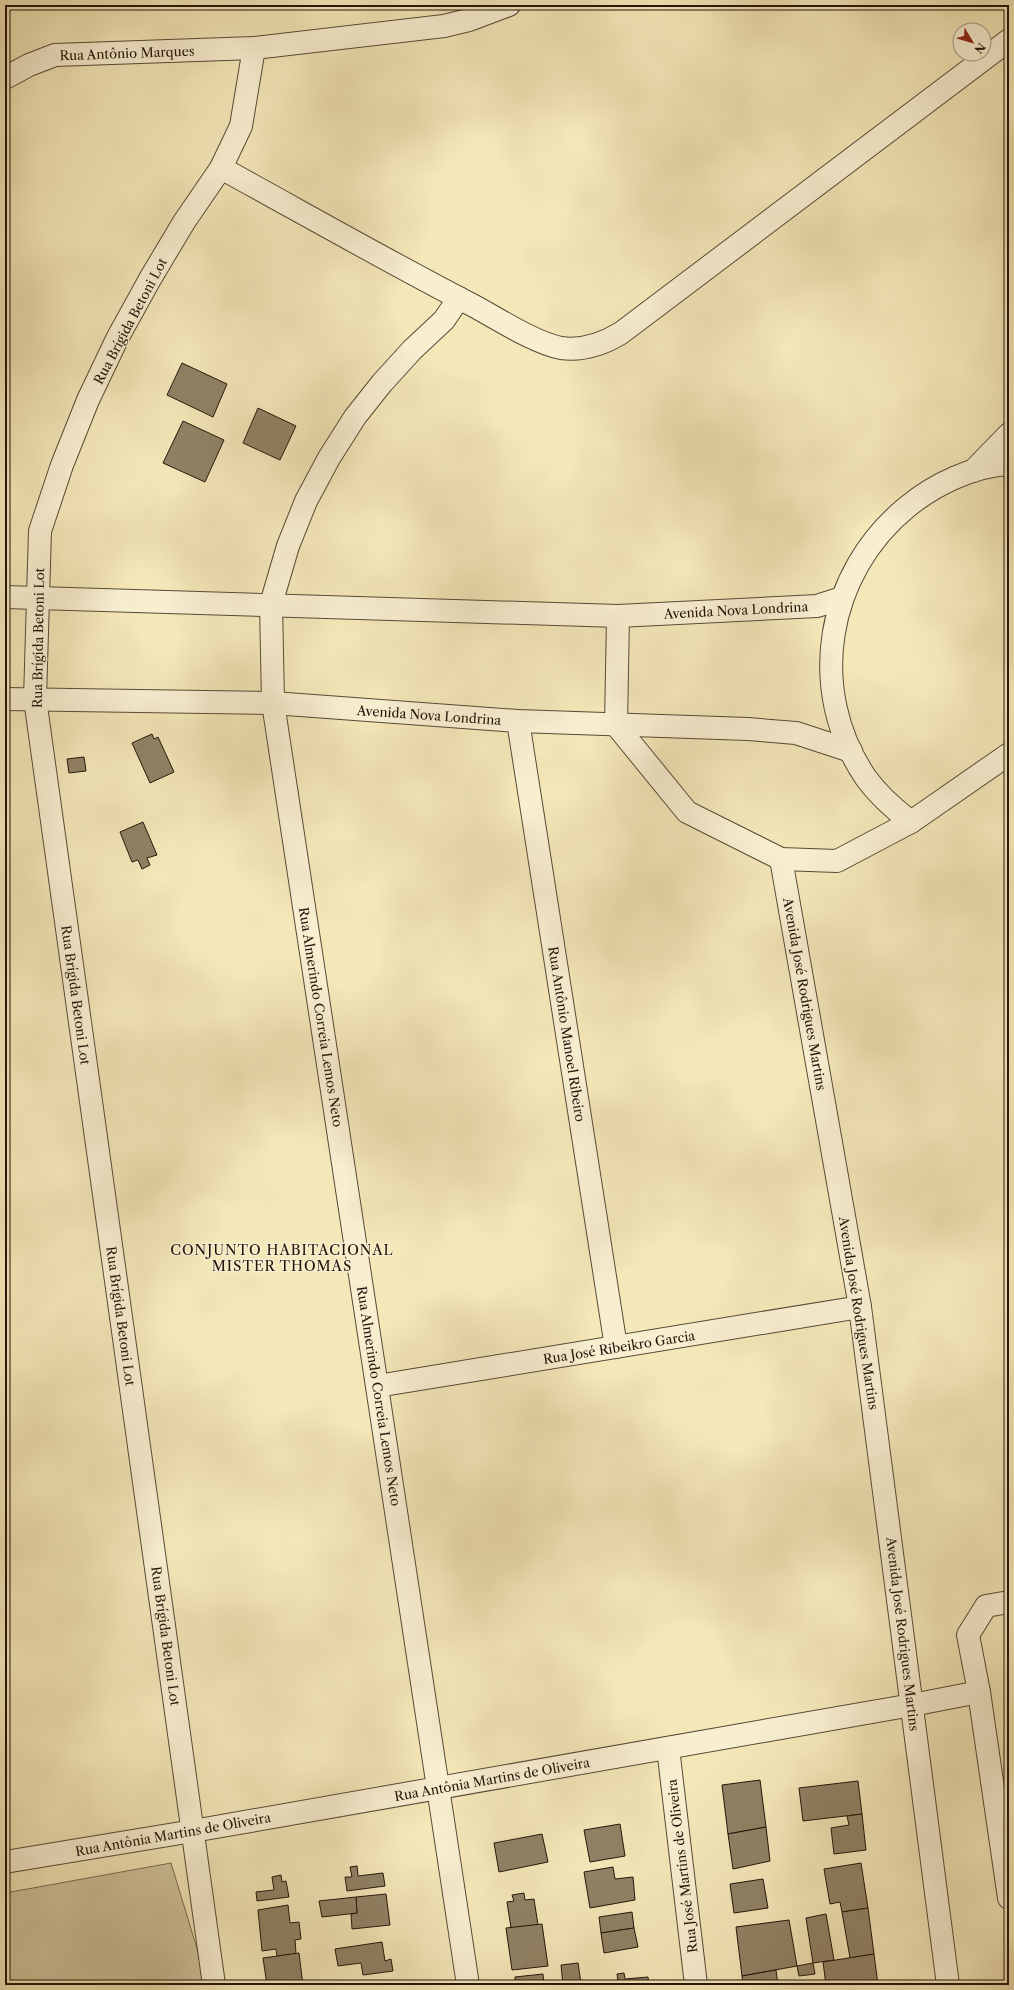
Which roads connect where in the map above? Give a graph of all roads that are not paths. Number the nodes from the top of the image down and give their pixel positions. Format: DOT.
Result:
graph roads {
  1 [pos="509,5"];
  2 [pos="1009,40"];
  3 [pos="254,48"];
  4 [pos="5,78"];
  5 [pos="221,168"];
  6 [pos="459,298"];
  7 [pos="1009,434"];
  8 [pos="1009,464"];
  9 [pos="973,471"];
  10 [pos="5,597"];
  11 [pos="842,598"];
  12 [pos="37,599"];
  13 [pos="271,604"];
  14 [pos="618,616"];
  15 [pos="5,699"];
  16 [pos="35,699"];
  17 [pos="273,704"];
  18 [pos="518,721"];
  19 [pos="616,725"];
  20 [pos="851,751"];
  21 [pos="1009,754"];
  22 [pos="911,822"];
  23 [pos="781,859"];
  24 [pos="860,1307"];
  25 [pos="616,1347"];
  26 [pos="377,1386"];
  27 [pos="1009,1602"];
  28 [pos="978,1692"];
  29 [pos="912,1705"];
  30 [pos="668,1748"];
  31 [pos="439,1788"];
  32 [pos="193,1831"];
  33 [pos="5,1862"];
  34 [pos="1009,1898"];
  35 [pos="214,1985"];
  36 [pos="468,1985"];
  37 [pos="696,1985"];
  38 [pos="948,1985"];
  1 -- 3 [label="street, Rua Antônio Marques"];
  2 -- 6 [label="street"];
  3 -- 4 [label="street, Rua Antônio Marques"];
  3 -- 5 [label="street, Rua Brígida Betoni Lot"];
  5 -- 6 [label="street"];
  5 -- 12 [label="street, Rua Brígida Betoni Lot"];
  6 -- 13 [label="street, Rua Almerindo Correia Lemos Neto"];
  7 -- 9 [label="street"];
  8 -- 9 [label="street"];
  9 -- 11 [label="street"];
  10 -- 12 [label="street, Avenida Nova Londrina"];
  11 -- 14 [label="street, Avenida Nova Londrina"];
  11 -- 20 [label="street"];
  12 -- 13 [label="street, Avenida Nova Londrina"];
  12 -- 16 [label="street, Rua Brígida Betoni Lot"];
  13 -- 14 [label="street, Avenida Nova Londrina"];
  13 -- 17 [label="street, Rua Almerindo Correia Lemos Neto"];
  14 -- 19 [label="street"];
  15 -- 16 [label="street, Avenida Nova Londrina"];
  16 -- 17 [label="street, Avenida Nova Londrina"];
  16 -- 32 [label="street, Rua Brígida Betoni Lot"];
  17 -- 18 [label="street, Avenida Nova Londrina"];
  17 -- 26 [label="street, Rua Almerindo Correia Lemos Neto"];
  18 -- 19 [label="street, Avenida Nova Londrina"];
  18 -- 25 [label="street, Rua Antônio Manoel Ribeiro"];
  19 -- 20 [label="street, Avenida Nova Londrina"];
  19 -- 23 [label="street"];
  20 -- 22 [label="street"];
  21 -- 22 [label="street"];
  22 -- 23 [label="street"];
  23 -- 24 [label="street, Avenida José Rodrigues Martins"];
  24 -- 25 [label="street, Rua José Ribeikro Garcia"];
  24 -- 29 [label="street, Avenida José Rodrigues Martins"];
  25 -- 26 [label="street, Rua José Ribeikro Garcia"];
  26 -- 31 [label="street, Rua Almerindo Correia Lemos Neto"];
  27 -- 28 [label="street"];
  28 -- 29 [label="street, Rua Antônia Martins de Oliveira"];
  28 -- 34 [label="street"];
  29 -- 30 [label="street, Rua Antônia Martins de Oliveira"];
  29 -- 38 [label="street, Avenida José Rodrigues Martins"];
  30 -- 31 [label="street, Rua Antônia Martins de Oliveira"];
  30 -- 37 [label="street, Rua José Martins de Oliveira"];
  31 -- 32 [label="street, Rua Antônia Martins de Oliveira"];
  31 -- 36 [label="street, Rua Almerindo Correia Lemos Neto"];
  32 -- 33 [label="street, Rua Antônia Martins de Oliveira"];
  32 -- 35 [label="street, Rua Brígida Betoni Lot"];
}
